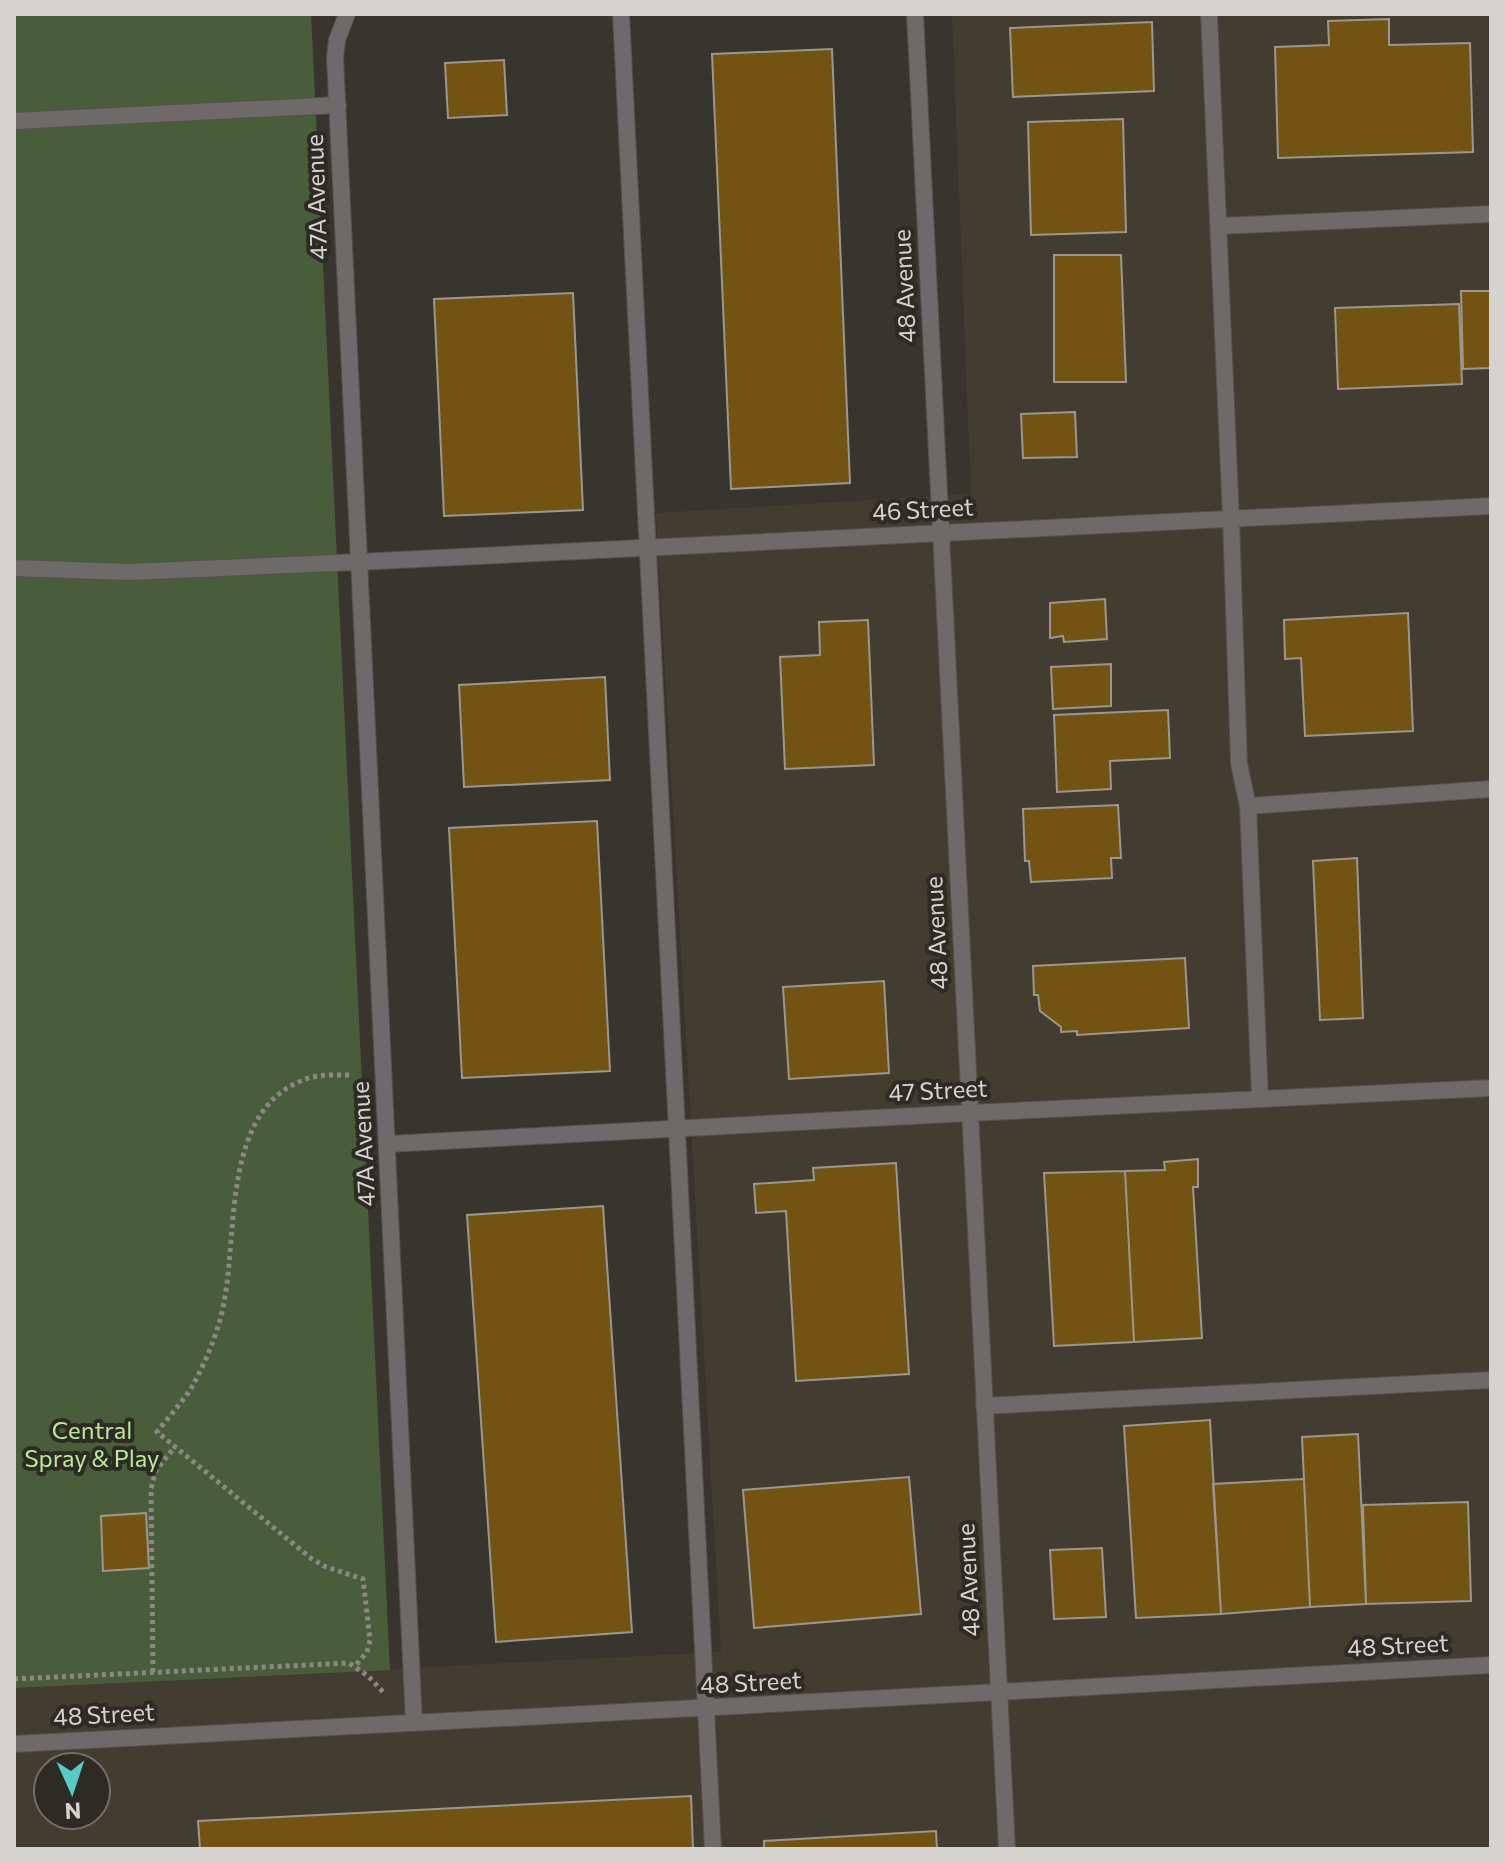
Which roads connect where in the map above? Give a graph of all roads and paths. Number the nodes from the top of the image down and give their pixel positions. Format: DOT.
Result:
graph roads {
  1 [pos="347,14"];
  2 [pos="621,14"];
  3 [pos="915,14"];
  4 [pos="1209,14"];
  5 [pos="338,105"];
  6 [pos="14,121"];
  7 [pos="1491,214"];
  8 [pos="1219,226"];
  9 [pos="1491,506"];
  10 [pos="1231,519"];
  11 [pos="942,533"];
  12 [pos="649,547"];
  13 [pos="357,562"];
  14 [pos="14,568"];
  15 [pos="1491,789"];
  16 [pos="1248,806"];
  17 [pos="349,1075"];
  18 [pos="1491,1088"];
  19 [pos="1260,1099"];
  20 [pos="970,1113"];
  21 [pos="673,1129"];
  22 [pos="388,1144"];
  23 [pos="1491,1380"];
  24 [pos="984,1406"];
  25 [pos="175,1447"];
  26 [pos="1491,1665"];
  27 [pos="355,1666"];
  28 [pos="153,1672"];
  29 [pos="368,1676"];
  30 [pos="14,1679"];
  31 [pos="999,1692"];
  32 [pos="704,1710"];
  33 [pos="414,1723"];
  34 [pos="14,1744"];
  35 [pos="713,1849"];
  36 [pos="1007,1849"];
  1 -- 5 [label="street"];
  2 -- 12 [label="street"];
  3 -- 11 [label="street, 48 Avenue"];
  4 -- 8 [label="street"];
  5 -- 6 [label="street, 47A Avenue"];
  5 -- 13 [label="street, 47A Avenue"];
  7 -- 8 [label="street"];
  8 -- 10 [label="street"];
  9 -- 10 [label="street, 46 Street"];
  10 -- 11 [label="street, 46 Street"];
  10 -- 16 [label="street"];
  11 -- 12 [label="street, 46 Street"];
  11 -- 20 [label="street, 48 Avenue"];
  12 -- 13 [label="street, 46 Street"];
  12 -- 21 [label="street"];
  13 -- 14 [label="street"];
  13 -- 22 [label="street, 47A Avenue"];
  15 -- 16 [label="street"];
  16 -- 19 [label="street"];
  17 -- 25 [label="path"];
  18 -- 19 [label="street, 47 Street"];
  19 -- 20 [label="street, 47 Street"];
  20 -- 21 [label="street, 47 Street"];
  20 -- 24 [label="street, 48 Avenue"];
  21 -- 22 [label="street, 47 Street"];
  21 -- 32 [label="street"];
  22 -- 33 [label="street, 47A Avenue"];
  23 -- 24 [label="street"];
  24 -- 31 [label="street, 48 Avenue"];
  25 -- 27 [label="path"];
  25 -- 28 [label="path"];
  26 -- 31 [label="street, 48 Street"];
  27 -- 28 [label="path"];
  27 -- 29 [label="path"];
  28 -- 30 [label="path"];
  31 -- 32 [label="street, 48 Street"];
  31 -- 36 [label="street, 48 Avenue"];
  32 -- 33 [label="street, 48 Street"];
  32 -- 35 [label="street"];
  33 -- 34 [label="street, 48 Street"];
}
